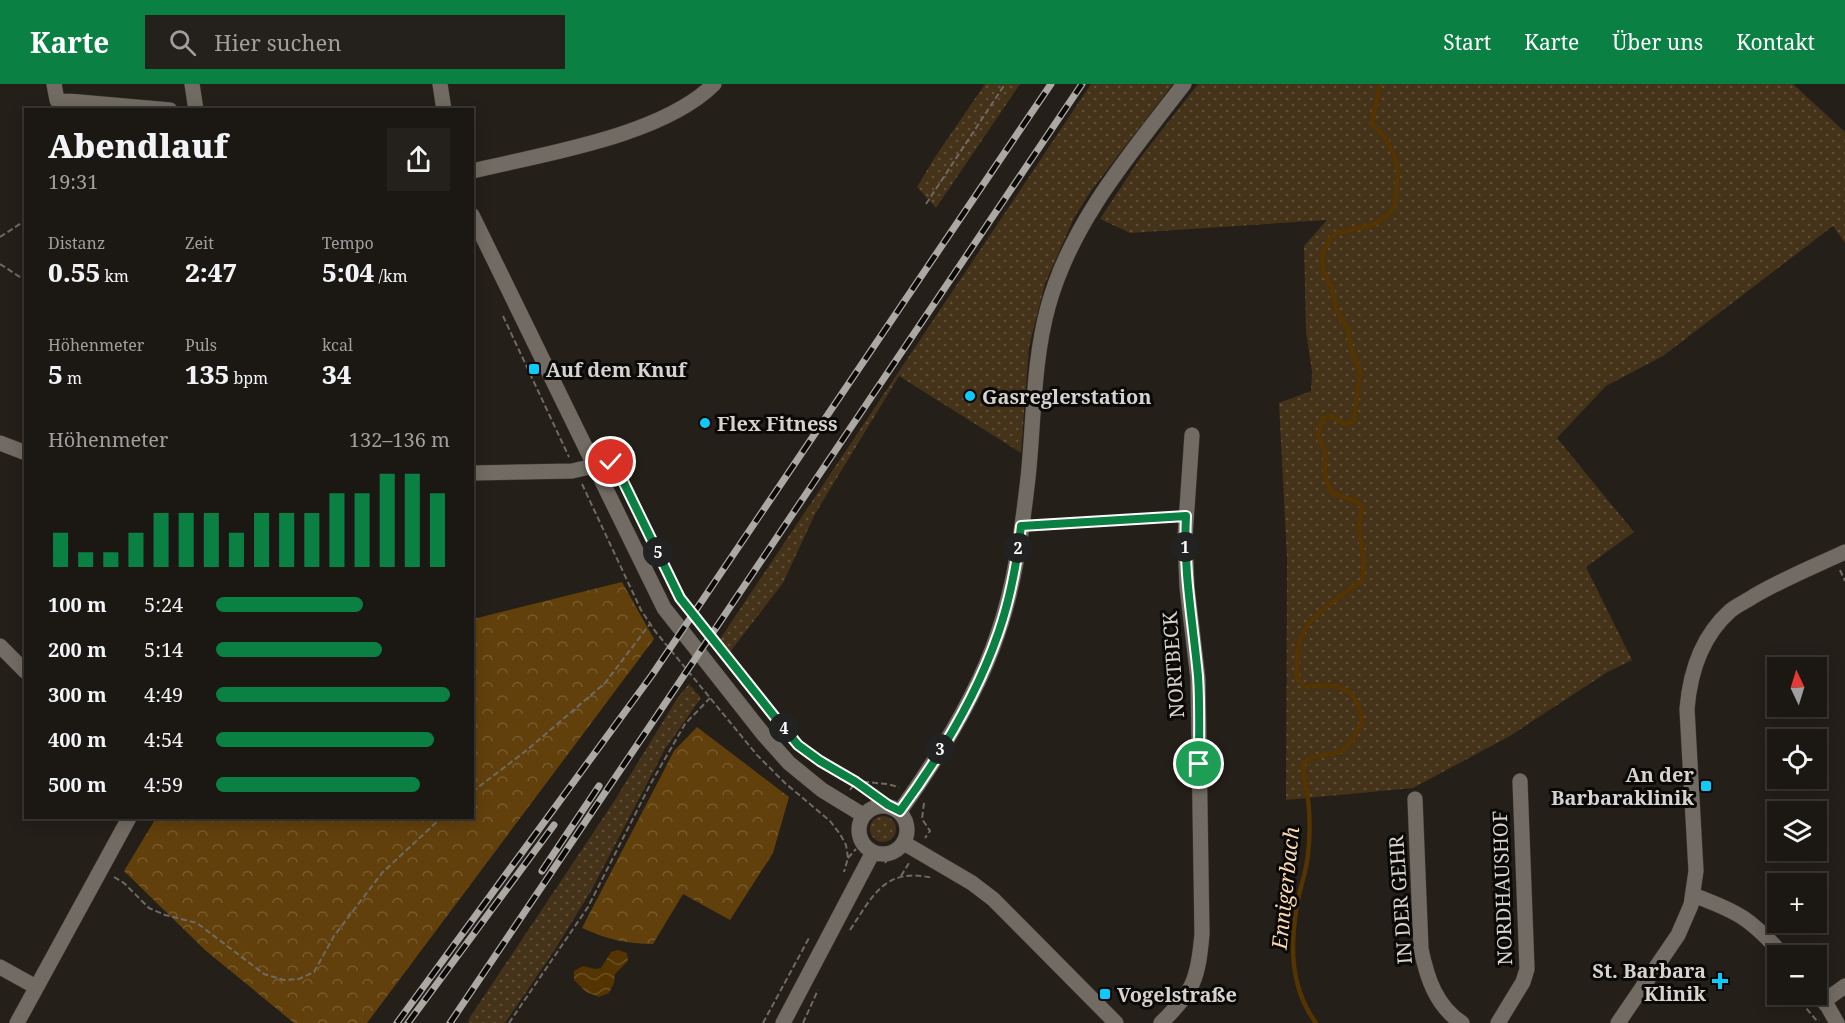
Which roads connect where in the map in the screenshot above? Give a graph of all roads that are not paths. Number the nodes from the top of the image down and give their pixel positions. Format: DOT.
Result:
graph roads {
  1 [pos="54,84"];
  2 [pos="192,84"];
  3 [pos="440,84"];
  4 [pos="714,84"];
  5 [pos="1184,84"];
  6 [pos="147,108"];
  7 [pos="196,108"];
  8 [pos="444,108"];
  9 [pos="474,171"];
  10 [pos="474,219"];
  11 [pos="1192,435"];
  12 [pos="0,443"];
  13 [pos="24,452"];
  14 [pos="594,466"];
  15 [pos="474,473"];
  16 [pos="1186,516"];
  17 [pos="1021,526"];
  18 [pos="1845,552"];
  19 [pos="0,646"];
  20 [pos="24,670"];
  21 [pos="1520,781"];
  22 [pos="1415,799"];
  23 [pos="894,808"];
  24 [pos="863,815"];
  25 [pos="128,819"];
  26 [pos="904,843"];
  27 [pos="868,847"];
  28 [pos="1693,895"];
  29 [pos="1774,945"];
  30 [pos="0,967"];
  31 [pos="1845,986"];
  32 [pos="36,987"];
  33 [pos="1827,993"];
  34 [pos="1826,1005"];
  35 [pos="17,1023"];
  36 [pos="783,1023"];
  37 [pos="1116,1023"];
  38 [pos="1161,1023"];
  39 [pos="1461,1023"];
  40 [pos="1498,1023"];
  41 [pos="1618,1023"];
  42 [pos="1837,1023"];
  1 -- 6 [label="street"];
  2 -- 7 [label="street"];
  3 -- 8 [label="street"];
  4 -- 9 [label="street"];
  5 -- 17 [label="street"];
  10 -- 14 [label="street"];
  11 -- 16 [label="street, NORTBECK"];
  12 -- 13 [label="street"];
  14 -- 15 [label="street"];
  14 -- 24 [label="street"];
  16 -- 17 [label="lane"];
  16 -- 38 [label="street, NORTBECK"];
  17 -- 23 [label="street"];
  18 -- 28 [label="street"];
  19 -- 20 [label="street"];
  21 -- 40 [label="street, NORDHAUSHOF"];
  22 -- 39 [label="street, IN DER GEHR"];
  23 -- 24 [label="street"];
  23 -- 26 [label="street"];
  24 -- 27 [label="street"];
  25 -- 32 [label="street"];
  26 -- 27 [label="street"];
  26 -- 37 [label="street"];
  27 -- 36 [label="street"];
  28 -- 29 [label="street"];
  28 -- 41 [label="street"];
  30 -- 32 [label="street"];
  31 -- 33 [label="street"];
  32 -- 35 [label="street"];
  34 -- 42 [label="street"];
}
